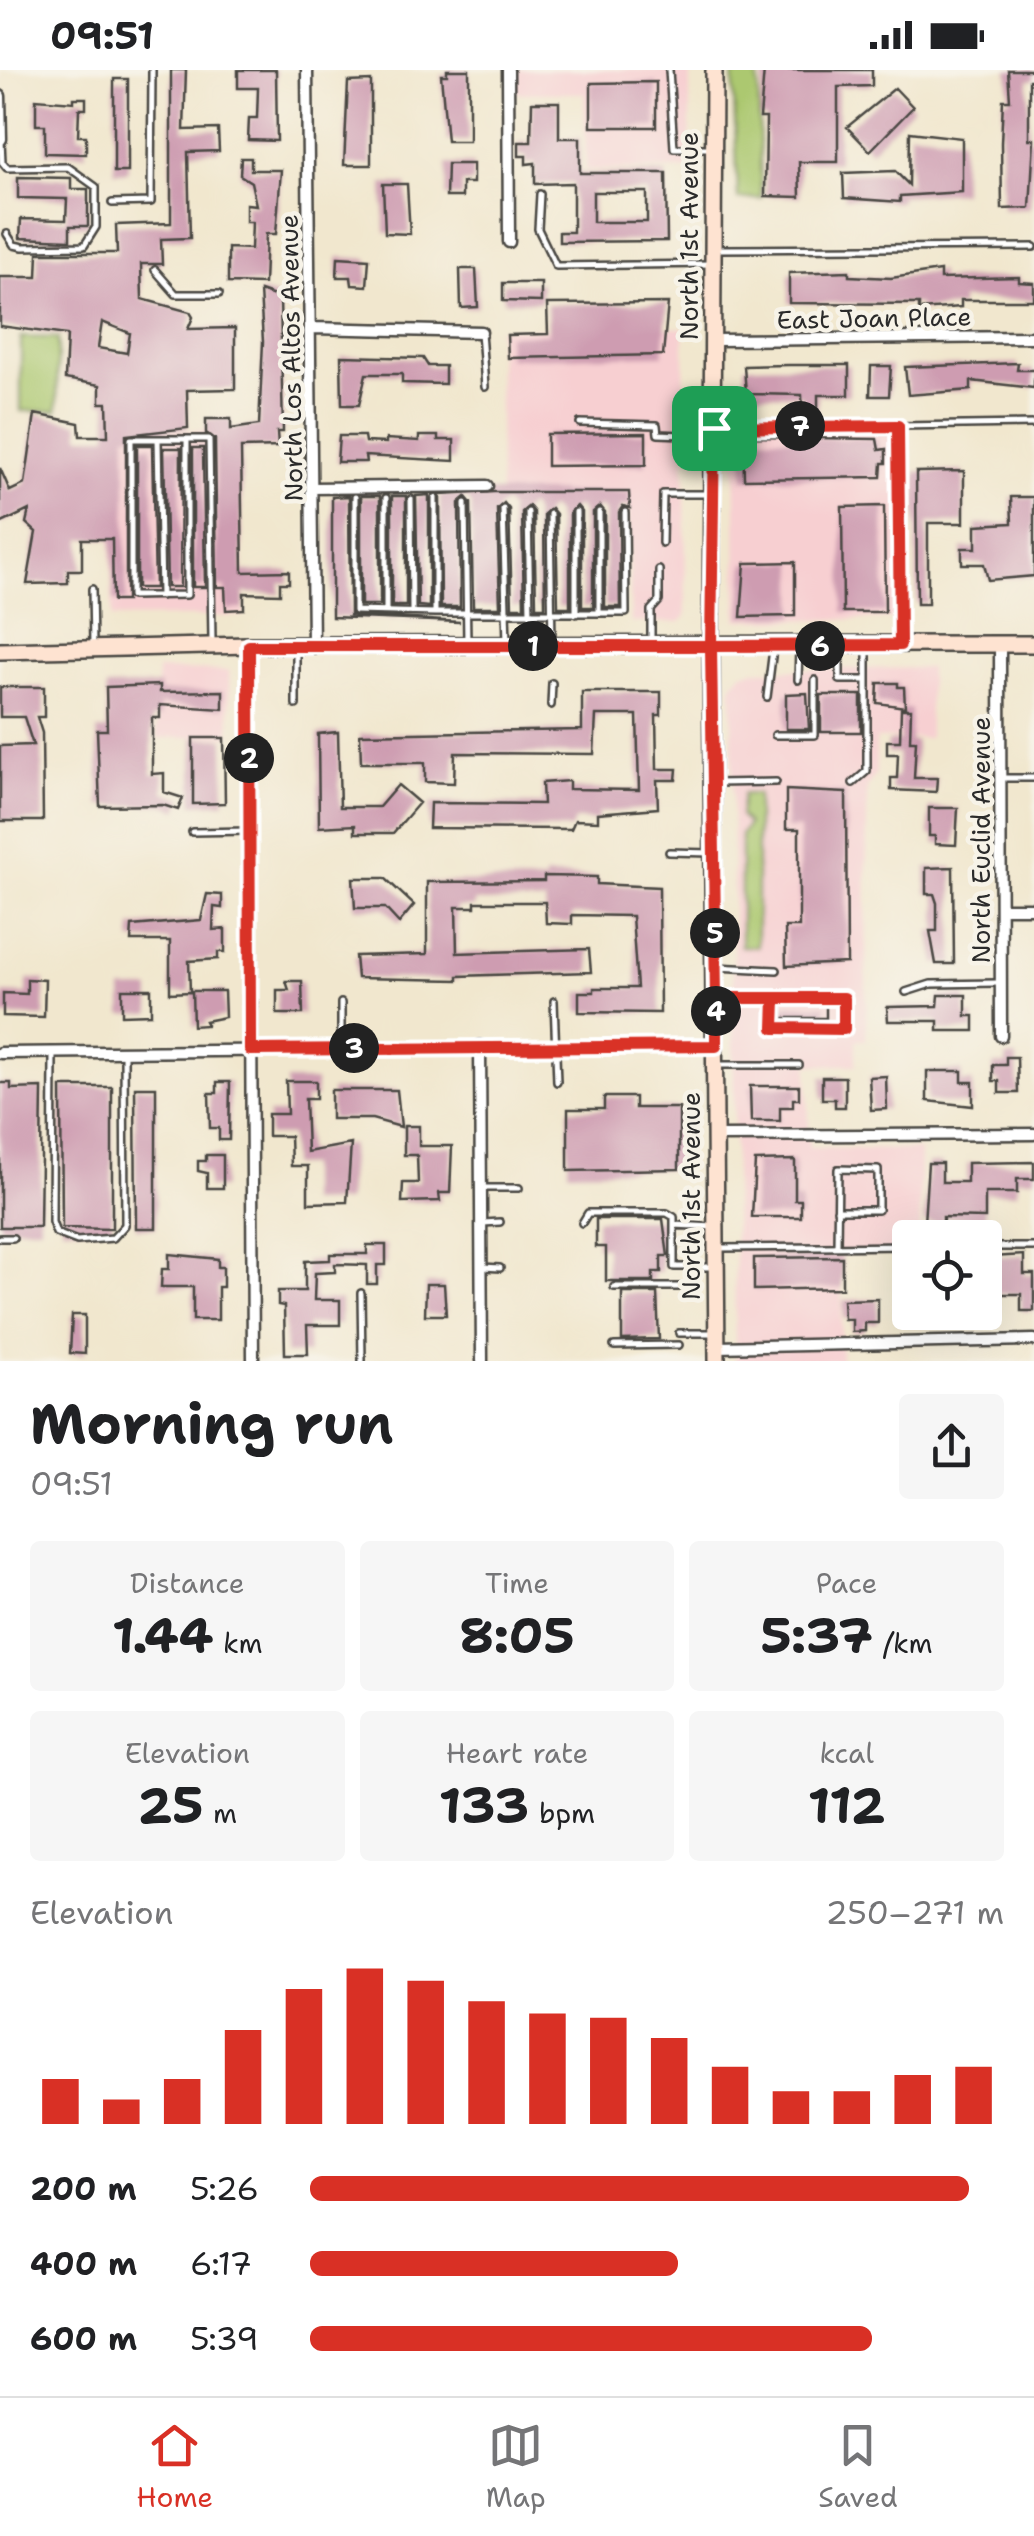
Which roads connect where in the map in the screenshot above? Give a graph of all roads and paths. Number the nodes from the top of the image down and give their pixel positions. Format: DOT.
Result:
graph roads {
  1 [pos="152,70"];
  2 [pos="307,70"];
  3 [pos="508,70"];
  4 [pos="669,70"];
  5 [pos="714,70"];
  6 [pos="0,96"];
  7 [pos="0,139"];
  8 [pos="714,148"];
  9 [pos="540,194"];
  10 [pos="112,202"];
  11 [pos="6,234"];
  12 [pos="509,242"];
  13 [pos="1034,246"];
  14 [pos="714,257"];
  15 [pos="155,270"];
  16 [pos="219,294"];
  17 [pos="311,328"];
  18 [pos="481,332"];
  19 [pos="1034,337"];
  20 [pos="714,340"];
  21 [pos="485,387"];
  22 [pos="580,423"];
  23 [pos="1034,424"];
  24 [pos="898,426"];
  25 [pos="714,432"];
  26 [pos="158,439"];
  27 [pos="187,439"];
  28 [pos="487,486"];
  29 [pos="312,488"];
  30 [pos="713,494"];
  31 [pos="355,497"];
  32 [pos="386,498"];
  33 [pos="435,498"];
  34 [pos="412,499"];
  35 [pos="465,504"];
  36 [pos="503,509"];
  37 [pos="528,512"];
  38 [pos="576,512"];
  39 [pos="598,512"];
  40 [pos="625,512"];
  41 [pos="550,514"];
  42 [pos="662,543"];
  43 [pos="659,570"];
  44 [pos="92,589"];
  45 [pos="161,596"];
  46 [pos="386,612"];
  47 [pos="412,612"];
  48 [pos="434,613"];
  49 [pos="599,613"];
  50 [pos="466,614"];
  51 [pos="552,614"];
  52 [pos="576,614"];
  53 [pos="506,615"];
  54 [pos="530,615"];
  55 [pos="1000,644"];
  56 [pos="1034,644"];
  57 [pos="840,645"];
  58 [pos="867,645"];
  59 [pos="900,645"];
  60 [pos="212,646"];
  61 [pos="249,646"];
  62 [pos="305,646"];
  63 [pos="467,646"];
  64 [pos="507,646"];
  65 [pos="552,646"];
  66 [pos="651,646"];
  67 [pos="711,646"];
  68 [pos="772,646"];
  69 [pos="799,646"];
  70 [pos="93,649"];
  71 [pos="0,651"];
  72 [pos="798,680"];
  73 [pos="815,680"];
  74 [pos="867,680"];
  75 [pos="552,683"];
  76 [pos="767,697"];
  77 [pos="296,704"];
  78 [pos="551,704"];
  79 [pos="775,735"];
  80 [pos="1000,778"];
  81 [pos="1034,778"];
  82 [pos="713,782"];
  83 [pos="776,782"];
  84 [pos="853,782"];
  85 [pos="250,831"];
  86 [pos="192,832"];
  87 [pos="669,852"];
  88 [pos="714,853"];
  89 [pos="1001,908"];
  90 [pos="1034,908"];
  91 [pos="715,967"];
  92 [pos="777,970"];
  93 [pos="1001,983"];
  94 [pos="906,992"];
  95 [pos="716,998"];
  96 [pos="775,998"];
  97 [pos="554,1002"];
  98 [pos="341,1004"];
  99 [pos="1001,1036"];
  100 [pos="556,1045"];
  101 [pos="480,1046"];
  102 [pos="716,1046"];
  103 [pos="341,1048"];
  104 [pos="250,1050"];
  105 [pos="124,1051"];
  106 [pos="0,1052"];
  107 [pos="54,1052"];
  108 [pos="716,1065"];
  109 [pos="798,1065"];
  110 [pos="557,1082"];
  111 [pos="1034,1134"];
  112 [pos="716,1136"];
  113 [pos="483,1188"];
  114 [pos="519,1188"];
  115 [pos="837,1210"];
  116 [pos="500,1222"];
  117 [pos="483,1223"];
  118 [pos="582,1223"];
  119 [pos="674,1225"];
  120 [pos="717,1227"];
  121 [pos="0,1238"];
  122 [pos="13,1238"];
  123 [pos="892,1246"];
  124 [pos="1002,1246"];
  125 [pos="837,1247"];
  126 [pos="1034,1247"];
  127 [pos="717,1248"];
  128 [pos="483,1267"];
  129 [pos="717,1267"];
  130 [pos="500,1268"];
  131 [pos="614,1287"];
  132 [pos="679,1287"];
  133 [pos="361,1293"];
  134 [pos="679,1334"];
  135 [pos="1034,1340"];
  136 [pos="679,1345"];
  137 [pos="614,1346"];
  138 [pos="717,1347"];
  139 [pos="254,1361"];
  140 [pos="362,1361"];
  141 [pos="482,1361"];
  1 -- 10 [label="lane"];
  2 -- 17 [label="street, North Los Altos Avenue"];
  3 -- 12 [label="street"];
  4 -- 8 [label="lane"];
  5 -- 8 [label="main road, North 1st Avenue"];
  6 -- 7 [label="street"];
  7 -- 11 [label="lane"];
  8 -- 14 [label="main road, North 1st Avenue"];
  9 -- 14 [label="lane"];
  13 -- 14 [label="lane"];
  14 -- 20 [label="main road, North 1st Avenue"];
  15 -- 16 [label="lane"];
  17 -- 18 [label="street"];
  17 -- 29 [label="street, North Los Altos Avenue"];
  18 -- 21 [label="lane"];
  19 -- 20 [label="street, East Joan Place"];
  20 -- 25 [label="main road, North 1st Avenue"];
  22 -- 25 [label="lane"];
  23 -- 24 [label="lane"];
  24 -- 25 [label="lane"];
  24 -- 59 [label="lane"];
  25 -- 30 [label="main road, North 1st Avenue"];
  26 -- 27 [label="lane"];
  26 -- 45 [label="lane"];
  26 -- 45 [label="lane"];
  27 -- 45 [label="lane"];
  27 -- 60 [label="lane"];
  28 -- 29 [label="street"];
  29 -- 62 [label="street, North Los Altos Avenue"];
  30 -- 42 [label="lane"];
  30 -- 67 [label="main road, North 1st Avenue"];
  31 -- 46 [label="lane"];
  32 -- 46 [label="lane"];
  33 -- 48 [label="lane"];
  34 -- 47 [label="lane"];
  35 -- 50 [label="lane"];
  36 -- 53 [label="lane"];
  37 -- 54 [label="lane"];
  38 -- 52 [label="lane"];
  39 -- 49 [label="lane"];
  40 -- 49 [label="lane"];
  41 -- 51 [label="lane"];
  43 -- 66 [label="lane"];
  44 -- 70 [label="lane"];
  46 -- 47 [label="lane"];
  47 -- 48 [label="lane"];
  48 -- 50 [label="lane"];
  49 -- 52 [label="lane"];
  50 -- 53 [label="lane"];
  50 -- 63 [label="lane"];
  51 -- 52 [label="lane"];
  51 -- 54 [label="lane"];
  51 -- 65 [label="lane"];
  53 -- 54 [label="lane"];
  53 -- 64 [label="lane"];
  55 -- 56 [label="main road"];
  55 -- 59 [label="main road"];
  55 -- 80 [label="street, North Euclid Avenue"];
  57 -- 58 [label="main road"];
  57 -- 69 [label="main road"];
  57 -- 74 [label="lane"];
  58 -- 59 [label="main road"];
  58 -- 74 [label="lane"];
  60 -- 61 [label="main road"];
  60 -- 70 [label="main road"];
  61 -- 62 [label="main road"];
  61 -- 85 [label="street"];
  62 -- 63 [label="main road"];
  62 -- 77 [label="lane"];
  63 -- 64 [label="main road"];
  64 -- 65 [label="main road"];
  65 -- 66 [label="main road"];
  66 -- 67 [label="main road"];
  67 -- 68 [label="main road"];
  67 -- 82 [label="main road, North 1st Avenue"];
  68 -- 69 [label="main road"];
  68 -- 76 [label="lane"];
  69 -- 72 [label="lane"];
  70 -- 71 [label="main road"];
  73 -- 79 [label="lane"];
  74 -- 84 [label="lane"];
  75 -- 78 [label="lane"];
  80 -- 81 [label="lane"];
  80 -- 89 [label="street, North Euclid Avenue"];
  82 -- 83 [label="lane"];
  82 -- 88 [label="main road, North 1st Avenue"];
  85 -- 86 [label="lane"];
  85 -- 104 [label="street"];
  87 -- 88 [label="lane"];
  88 -- 91 [label="main road, North 1st Avenue"];
  89 -- 90 [label="street"];
  89 -- 93 [label="street, North Euclid Avenue"];
  91 -- 92 [label="lane"];
  91 -- 95 [label="main road, North 1st Avenue"];
  93 -- 94 [label="lane"];
  93 -- 99 [label="street, North Euclid Avenue"];
  95 -- 96 [label="lane"];
  95 -- 102 [label="main road, North 1st Avenue"];
  96 -- 96 [label="lane"];
  97 -- 100 [label="lane"];
  98 -- 103 [label="lane"];
  100 -- 101 [label="street"];
  100 -- 102 [label="street"];
  100 -- 110 [label="lane"];
  101 -- 103 [label="street"];
  101 -- 113 [label="street"];
  102 -- 108 [label="main road, North 1st Avenue"];
  103 -- 104 [label="street"];
  104 -- 105 [label="street"];
  104 -- 139 [label="street"];
  105 -- 107 [label="street"];
  105 -- 107 [label="lane"];
  106 -- 107 [label="street"];
  108 -- 109 [label="lane"];
  108 -- 112 [label="main road, North 1st Avenue"];
  111 -- 112 [label="street"];
  112 -- 120 [label="main road, North 1st Avenue"];
  113 -- 114 [label="lane"];
  113 -- 117 [label="street"];
  115 -- 115 [label="lane"];
  115 -- 125 [label="lane"];
  116 -- 117 [label="lane"];
  117 -- 128 [label="street"];
  118 -- 119 [label="lane"];
  119 -- 120 [label="lane"];
  119 -- 129 [label="lane"];
  120 -- 127 [label="main road, North 1st Avenue"];
  121 -- 122 [label="lane"];
  123 -- 125 [label="lane"];
  124 -- 126 [label="lane"];
  125 -- 127 [label="lane"];
  127 -- 129 [label="main road, North 1st Avenue"];
  128 -- 130 [label="lane"];
  128 -- 141 [label="street"];
  129 -- 138 [label="main road, North 1st Avenue"];
  131 -- 132 [label="lane"];
  133 -- 140 [label="lane"];
  134 -- 138 [label="lane"];
  135 -- 138 [label="street"];
  136 -- 137 [label="lane"];
}
